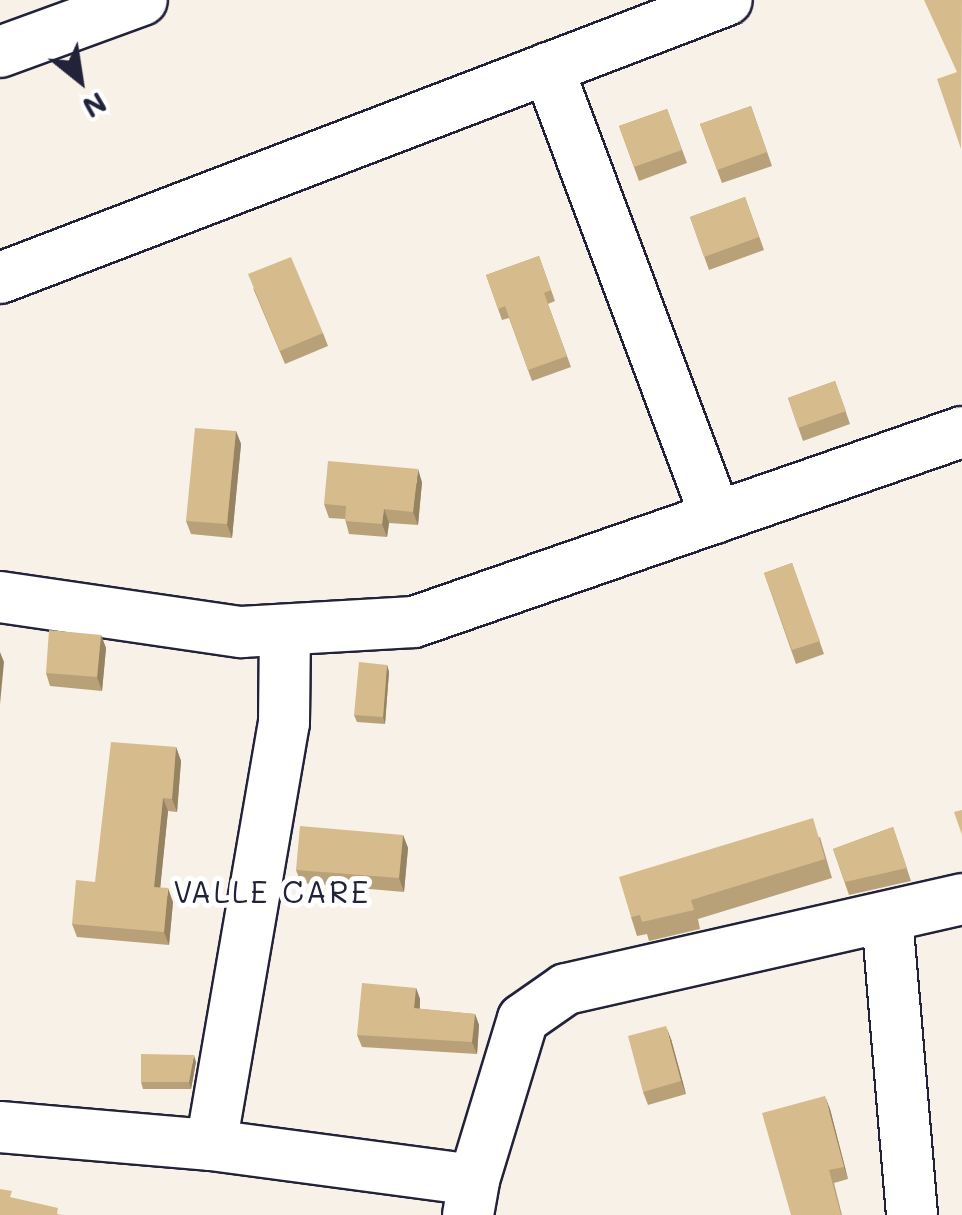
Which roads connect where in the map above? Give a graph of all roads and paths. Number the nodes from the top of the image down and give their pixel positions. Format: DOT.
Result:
graph roads {
  1 [pos="142,0"];
  2 [pos="727,0"];
  3 [pos="0,52"];
  4 [pos="548,68"];
  5 [pos="0,278"];
  6 [pos="962,432"];
  7 [pos="716,518"];
  8 [pos="0,598"];
  9 [pos="285,630"];
  10 [pos="962,899"];
  11 [pos="887,917"];
  12 [pos="0,1127"];
  13 [pos="211,1145"];
  14 [pos="471,1197"];
  15 [pos="912,1215"];
  1 -- 3 [label="street"];
  2 -- 4 [label="street"];
  4 -- 5 [label="street"];
  4 -- 7 [label="street"];
  6 -- 7 [label="street"];
  7 -- 9 [label="street"];
  8 -- 9 [label="street"];
  9 -- 13 [label="street"];
  10 -- 11 [label="street"];
  11 -- 14 [label="street"];
  11 -- 15 [label="street"];
  12 -- 13 [label="street"];
  13 -- 14 [label="street"];
}
